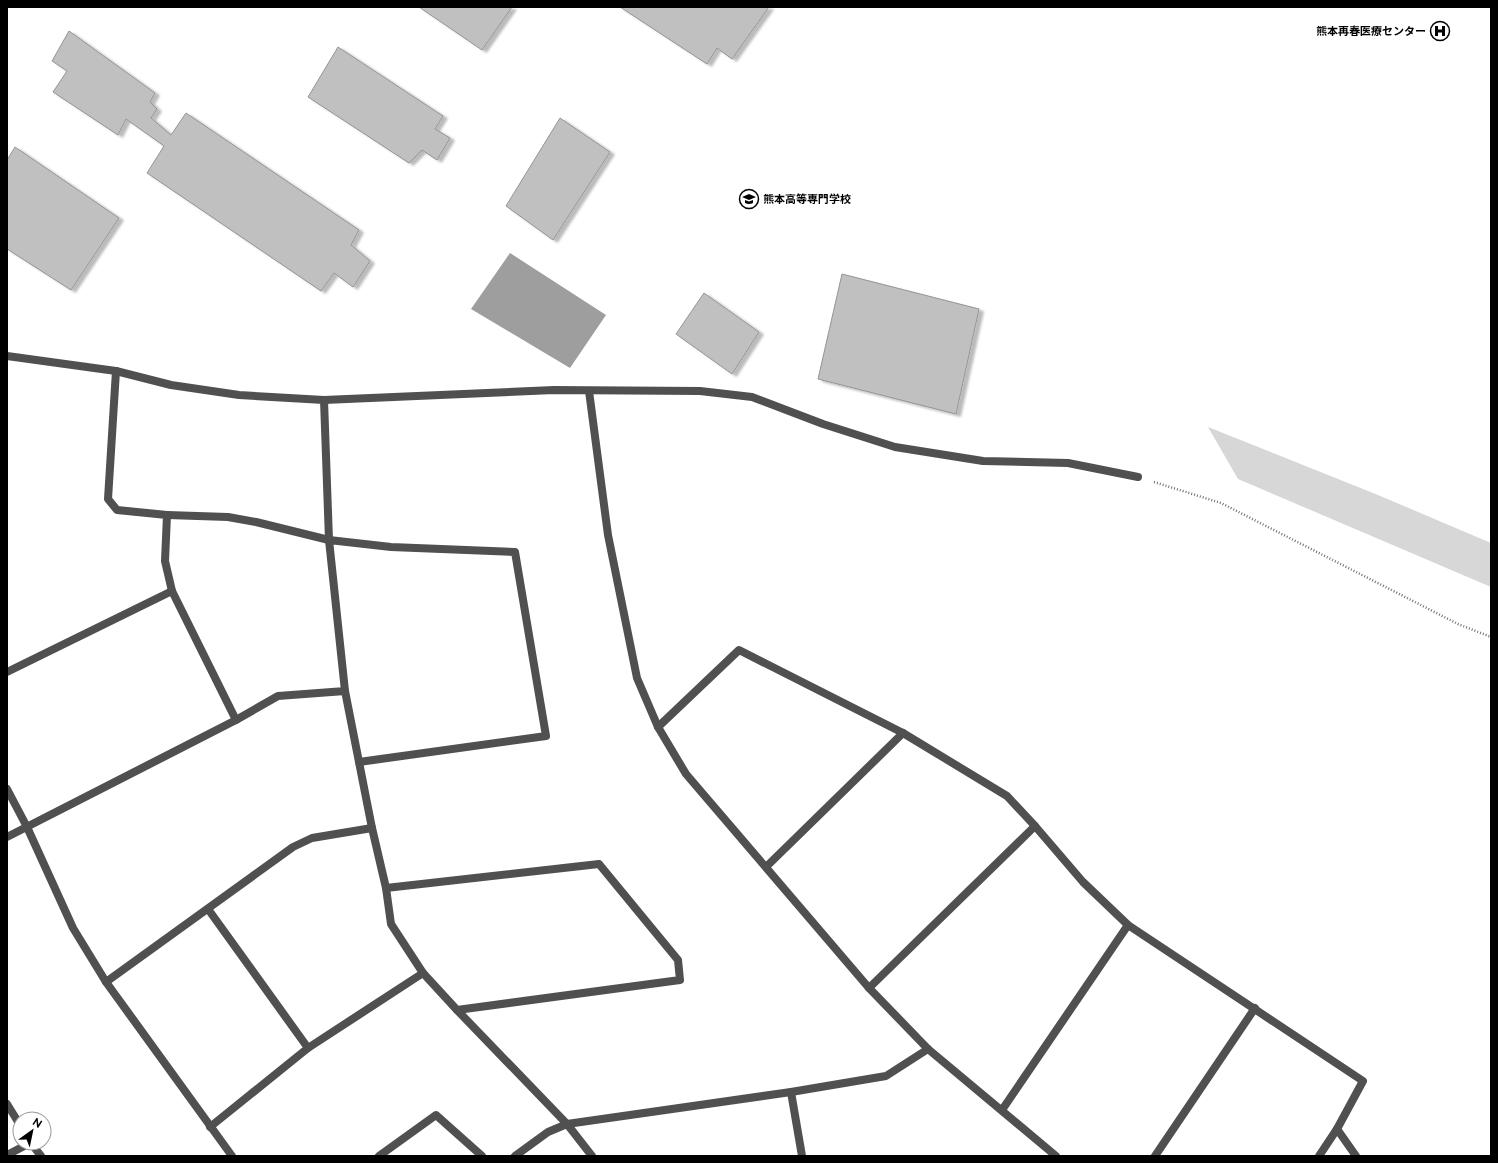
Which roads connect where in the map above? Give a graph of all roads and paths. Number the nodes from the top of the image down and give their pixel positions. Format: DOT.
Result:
graph roads {
  1 [pos="7,356"];
  2 [pos="116,371"];
  3 [pos="589,391"];
  4 [pos="324,400"];
  5 [pos="1138,476"];
  6 [pos="167,515"];
  7 [pos="329,540"];
  8 [pos="172,591"];
  9 [pos="1491,637"];
  10 [pos="7,672"];
  11 [pos="345,691"];
  12 [pos="236,720"];
  13 [pos="658,727"];
  14 [pos="904,733"];
  15 [pos="359,762"];
  16 [pos="7,789"];
  17 [pos="1035,826"];
  18 [pos="27,827"];
  19 [pos="372,828"];
  20 [pos="7,837"];
  21 [pos="766,867"];
  22 [pos="386,888"];
  23 [pos="208,909"];
  24 [pos="1128,925"];
  25 [pos="423,973"];
  26 [pos="106,982"];
  27 [pos="869,988"];
  28 [pos="1255,1008"];
  29 [pos="457,1010"];
  30 [pos="308,1048"];
  31 [pos="928,1049"];
  32 [pos="791,1092"];
  33 [pos="1002,1110"];
  34 [pos="566,1124"];
  35 [pos="210,1127"];
  36 [pos="1337,1129"];
  37 [pos="232,1156"];
  38 [pos="379,1156"];
  39 [pos="482,1156"];
  40 [pos="516,1156"];
  41 [pos="592,1156"];
  42 [pos="802,1156"];
  43 [pos="1056,1156"];
  44 [pos="1155,1156"];
  45 [pos="1319,1156"];
  46 [pos="1356,1156"];
  1 -- 2 [label="street"];
  2 -- 4 [label="street"];
  2 -- 6 [label="street"];
  3 -- 4 [label="street"];
  3 -- 5 [label="street"];
  3 -- 13 [label="street"];
  4 -- 7 [label="street"];
  5 -- 9 [label="path"];
  6 -- 7 [label="street"];
  6 -- 8 [label="street"];
  7 -- 11 [label="street"];
  7 -- 15 [label="street"];
  8 -- 10 [label="street"];
  8 -- 12 [label="street"];
  11 -- 12 [label="street"];
  11 -- 15 [label="street"];
  12 -- 18 [label="street"];
  13 -- 14 [label="street"];
  13 -- 21 [label="street"];
  14 -- 17 [label="street"];
  14 -- 21 [label="street"];
  15 -- 19 [label="street"];
  16 -- 18 [label="street"];
  17 -- 24 [label="street"];
  17 -- 27 [label="street"];
  18 -- 20 [label="street"];
  18 -- 26 [label="street"];
  19 -- 22 [label="street"];
  19 -- 23 [label="street"];
  21 -- 27 [label="street"];
  22 -- 25 [label="street"];
  22 -- 29 [label="street"];
  23 -- 26 [label="street"];
  23 -- 30 [label="street"];
  24 -- 28 [label="street"];
  24 -- 33 [label="street"];
  25 -- 29 [label="street"];
  25 -- 30 [label="street"];
  26 -- 35 [label="street"];
  27 -- 31 [label="street"];
  28 -- 36 [label="street"];
  28 -- 44 [label="street"];
  29 -- 34 [label="street"];
  30 -- 35 [label="street"];
  31 -- 32 [label="street"];
  31 -- 33 [label="street"];
  32 -- 34 [label="street"];
  32 -- 42 [label="street"];
  33 -- 43 [label="street"];
  34 -- 40 [label="street"];
  34 -- 41 [label="street"];
  35 -- 37 [label="street"];
  36 -- 45 [label="street"];
  36 -- 46 [label="street"];
  38 -- 39 [label="street"];
}
